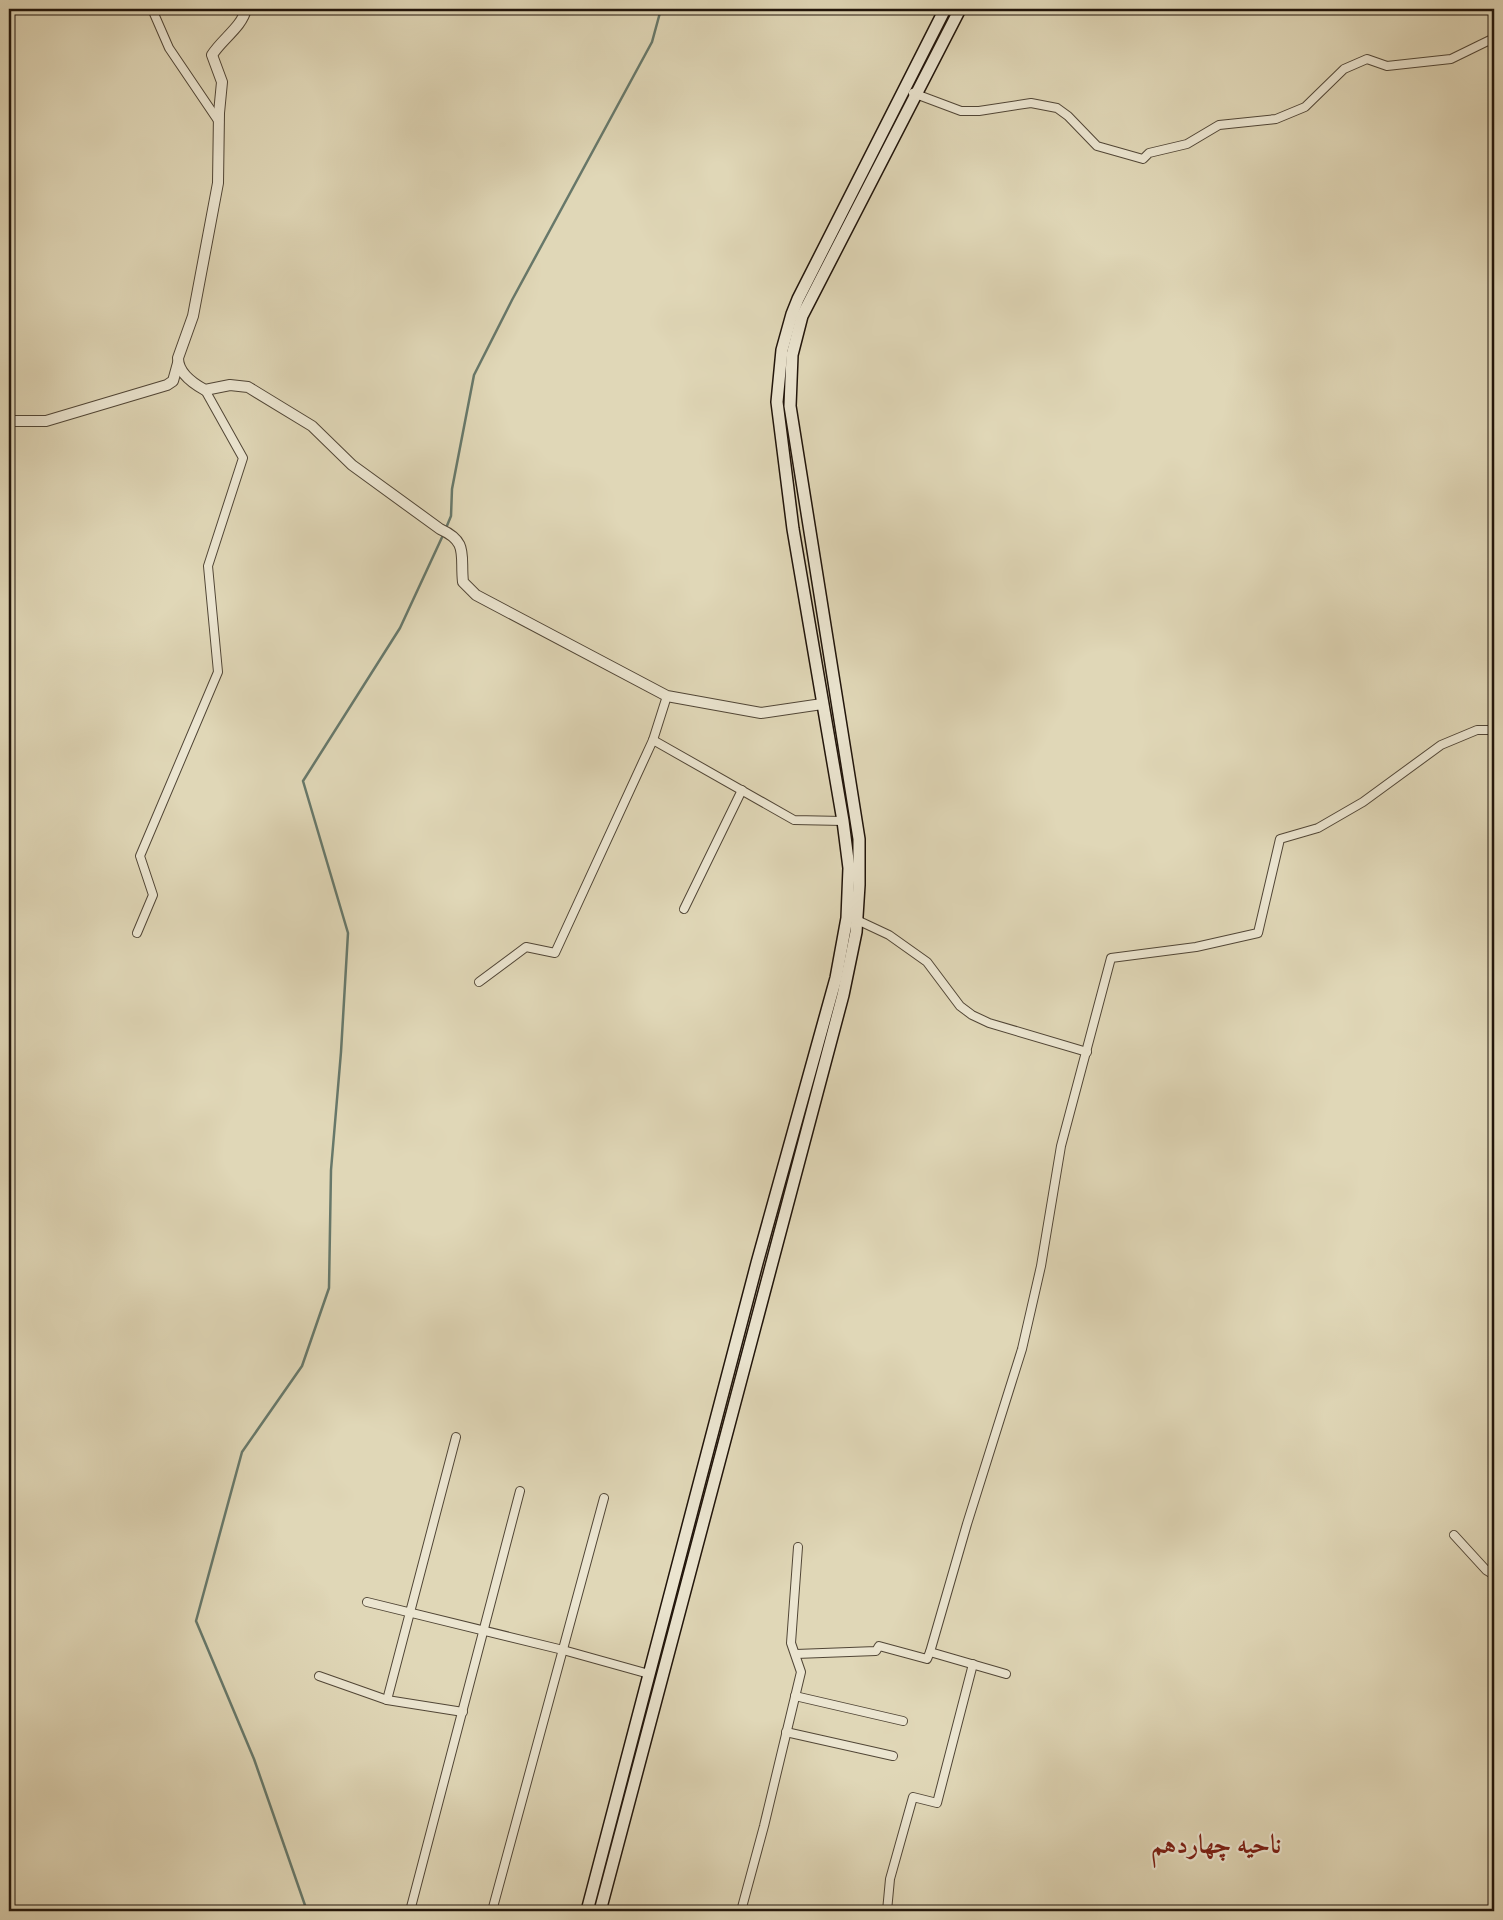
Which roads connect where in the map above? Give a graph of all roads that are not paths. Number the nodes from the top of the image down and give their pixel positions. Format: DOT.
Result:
graph roads {
  1 [pos="152,9"];
  2 [pos="246,9"];
  3 [pos="944,9"];
  4 [pos="960,9"];
  5 [pos="1494,38"];
  6 [pos="905,88"];
  7 [pos="916,96"];
  8 [pos="219,122"];
  9 [pos="178,363"];
  10 [pos="205,390"];
  11 [pos="9,421"];
  12 [pos="667,696"];
  13 [pos="822,704"];
  14 [pos="1494,730"];
  15 [pos="653,740"];
  16 [pos="742,790"];
  17 [pos="843,820"];
  18 [pos="684,909"];
  19 [pos="857,920"];
  20 [pos="137,933"];
  21 [pos="479,982"];
  22 [pos="1086,1052"];
  23 [pos="456,1437"];
  24 [pos="520,1491"];
  25 [pos="604,1498"];
  26 [pos="1454,1535"];
  27 [pos="798,1547"];
  28 [pos="1494,1575"];
  29 [pos="367,1602"];
  30 [pos="410,1612"];
  31 [pos="484,1630"];
  32 [pos="563,1650"];
  33 [pos="930,1652"];
  34 [pos="796,1654"];
  35 [pos="973,1664"];
  36 [pos="650,1674"];
  37 [pos="1006,1674"];
  38 [pos="319,1676"];
  39 [pos="795,1696"];
  40 [pos="387,1700"];
  41 [pos="463,1712"];
  42 [pos="903,1721"];
  43 [pos="786,1732"];
  44 [pos="893,1756"];
  45 [pos="410,1911"];
  46 [pos="492,1911"];
  47 [pos="588,1911"];
  48 [pos="600,1911"];
  49 [pos="741,1911"];
  50 [pos="887,1911"];
  1 -- 8 [label="street"];
  2 -- 8 [label="street"];
  3 -- 6 [label="main road"];
  4 -- 7 [label="main road"];
  5 -- 7 [label="street"];
  6 -- 7 [label="street"];
  6 -- 13 [label="main road"];
  7 -- 19 [label="main road"];
  8 -- 9 [label="street"];
  9 -- 10 [label="street"];
  9 -- 11 [label="street"];
  10 -- 12 [label="street"];
  10 -- 20 [label="street"];
  12 -- 13 [label="street"];
  12 -- 15 [label="street"];
  13 -- 17 [label="main road"];
  14 -- 22 [label="street"];
  15 -- 16 [label="street"];
  15 -- 21 [label="street"];
  16 -- 17 [label="street"];
  16 -- 18 [label="street"];
  17 -- 36 [label="main road"];
  19 -- 22 [label="street"];
  19 -- 48 [label="main road"];
  22 -- 33 [label="street"];
  23 -- 30 [label="street"];
  24 -- 31 [label="street"];
  25 -- 32 [label="street"];
  26 -- 28 [label="street"];
  27 -- 34 [label="street"];
  29 -- 30 [label="street"];
  30 -- 31 [label="street"];
  30 -- 40 [label="street"];
  31 -- 32 [label="street"];
  31 -- 41 [label="street"];
  32 -- 36 [label="street"];
  32 -- 46 [label="street"];
  33 -- 34 [label="street"];
  33 -- 35 [label="street"];
  34 -- 39 [label="street"];
  35 -- 37 [label="street"];
  35 -- 50 [label="street"];
  36 -- 47 [label="main road"];
  38 -- 40 [label="street"];
  39 -- 42 [label="street"];
  39 -- 43 [label="street"];
  40 -- 41 [label="street"];
  41 -- 45 [label="street"];
  43 -- 44 [label="street"];
  43 -- 49 [label="street"];
}
